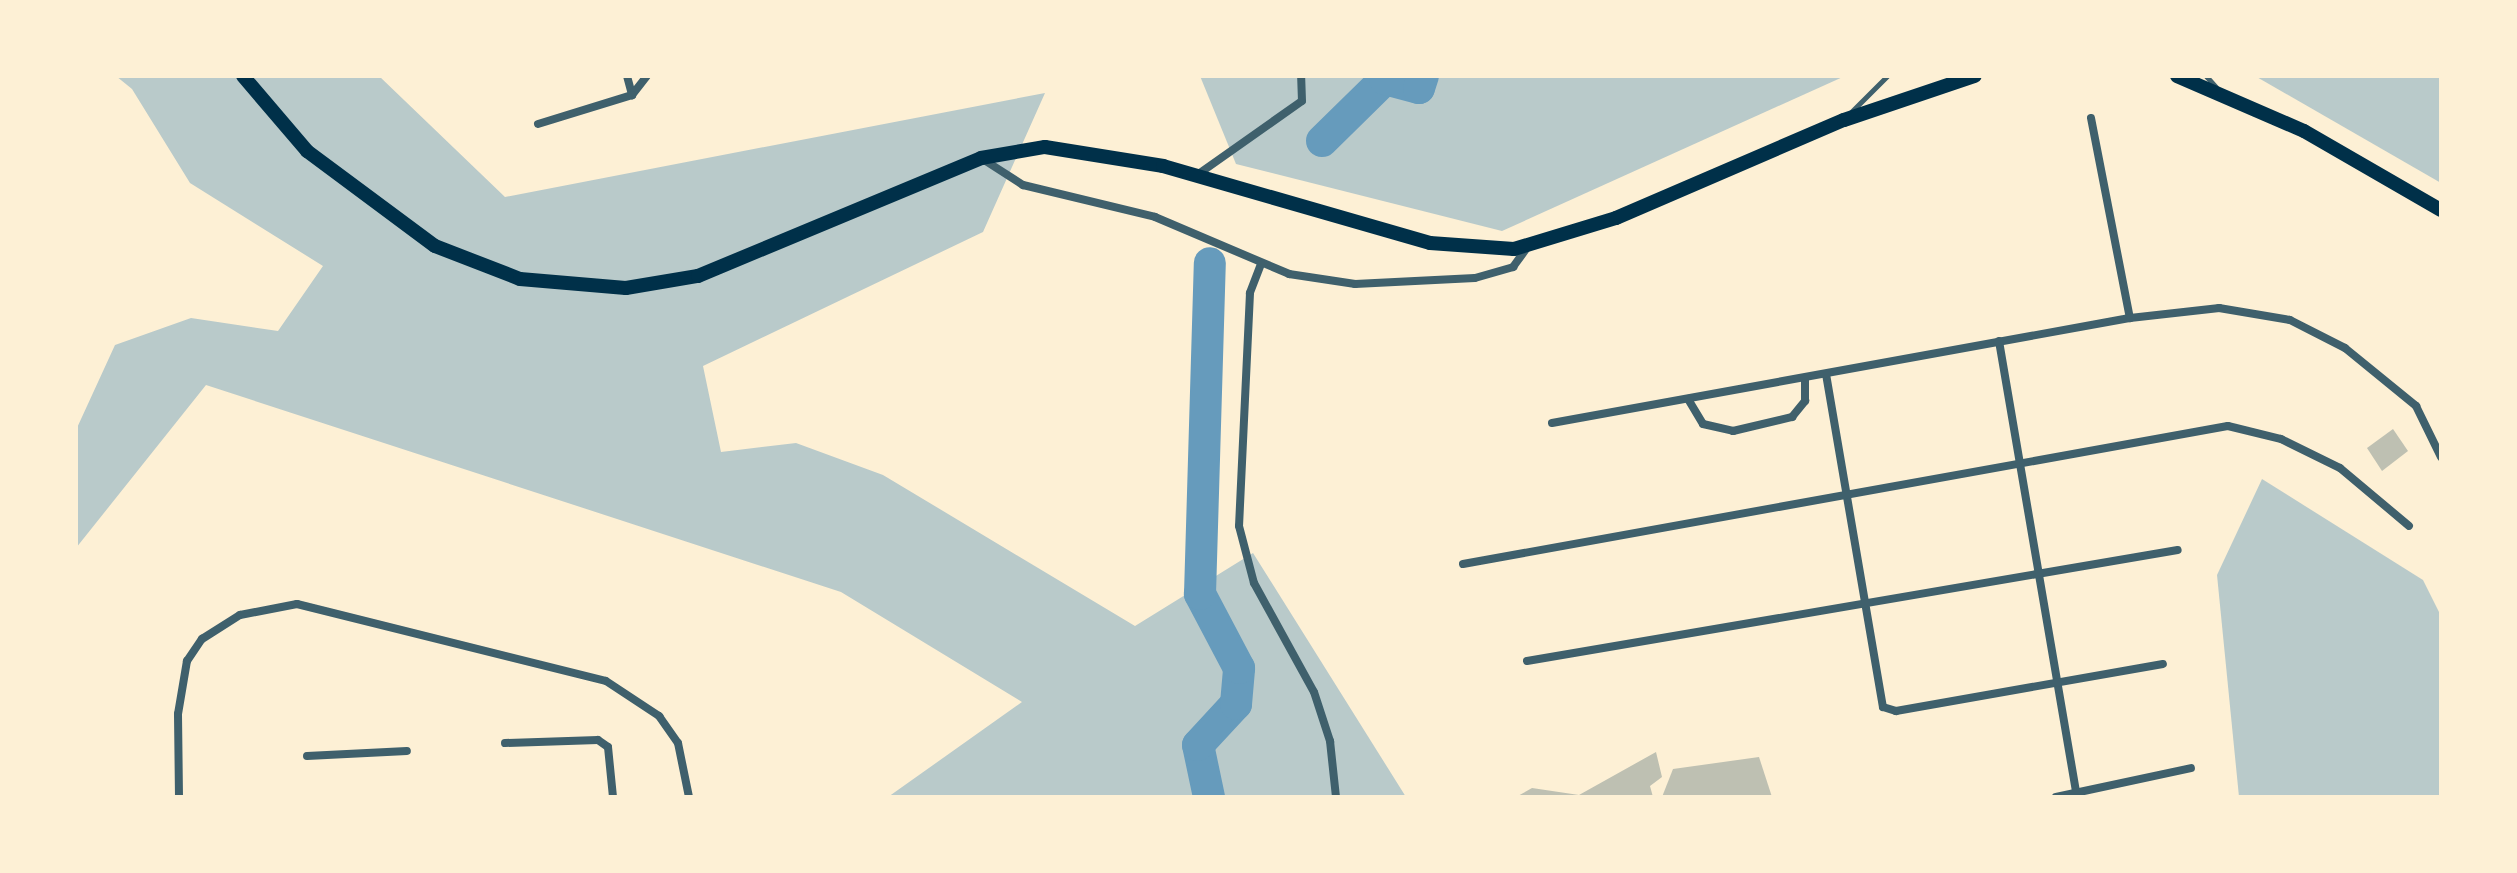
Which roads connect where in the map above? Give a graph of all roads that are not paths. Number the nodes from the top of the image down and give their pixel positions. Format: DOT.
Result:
graph roads {
  1 [pos="243,76"];
  2 [pos="627,76"];
  3 [pos="647,76"];
  4 [pos="1301,76"];
  5 [pos="1887,76"];
  6 [pos="1975,76"];
  7 [pos="2177,76"];
  8 [pos="2206,76"];
  9 [pos="2220,91"];
  10 [pos="632,95"];
  11 [pos="2091,118"];
  12 [pos="1844,120"];
  13 [pos="538,124"];
  14 [pos="981,158"];
  15 [pos="1196,176"];
  16 [pos="2441,210"];
  17 [pos="1528,246"];
  18 [pos="1261,264"];
  19 [pos="2130,318"];
  20 [pos="1999,341"];
  21 [pos="1826,374"];
  22 [pos="1805,378"];
  23 [pos="1688,399"];
  24 [pos="1552,423"];
  25 [pos="2441,454"];
  26 [pos="2017,459"];
  27 [pos="1845,490"];
  28 [pos="2409,526"];
  29 [pos="2178,550"];
  30 [pos="1463,564"];
  31 [pos="2038,575"];
  32 [pos="1865,603"];
  33 [pos="1527,661"];
  34 [pos="2163,664"];
  35 [pos="2057,682"];
  36 [pos="505,743"];
  37 [pos="407,751"];
  38 [pos="307,756"];
  39 [pos="2191,768"];
  40 [pos="2077,795"];
  41 [pos="179,797"];
  42 [pos="613,797"];
  43 [pos="689,797"];
  44 [pos="1336,797"];
  45 [pos="2056,797"];
  1 -- 14 [label="main road"];
  2 -- 10 [label="street"];
  3 -- 10 [label="street"];
  4 -- 15 [label="street"];
  5 -- 12 [label="lane"];
  6 -- 12 [label="main road"];
  7 -- 9 [label="main road"];
  8 -- 9 [label="lane"];
  9 -- 16 [label="main road"];
  10 -- 13 [label="street"];
  11 -- 19 [label="street"];
  12 -- 17 [label="main road"];
  14 -- 15 [label="main road"];
  14 -- 18 [label="street"];
  15 -- 17 [label="main road"];
  17 -- 18 [label="street"];
  18 -- 44 [label="street"];
  19 -- 20 [label="street"];
  19 -- 25 [label="street"];
  20 -- 21 [label="street"];
  20 -- 26 [label="street"];
  21 -- 22 [label="street"];
  21 -- 27 [label="street"];
  22 -- 23 [label="street"];
  22 -- 23 [label="street"];
  23 -- 24 [label="street"];
  26 -- 27 [label="street"];
  26 -- 28 [label="street"];
  26 -- 31 [label="street"];
  27 -- 30 [label="street"];
  27 -- 32 [label="street"];
  29 -- 31 [label="street"];
  31 -- 32 [label="street"];
  31 -- 35 [label="street"];
  32 -- 33 [label="street"];
  32 -- 35 [label="street"];
  34 -- 35 [label="street"];
  35 -- 40 [label="street"];
  36 -- 42 [label="street"];
  37 -- 38 [label="street"];
  39 -- 40 [label="street"];
  40 -- 45 [label="street"];
  41 -- 43 [label="street"];
}
